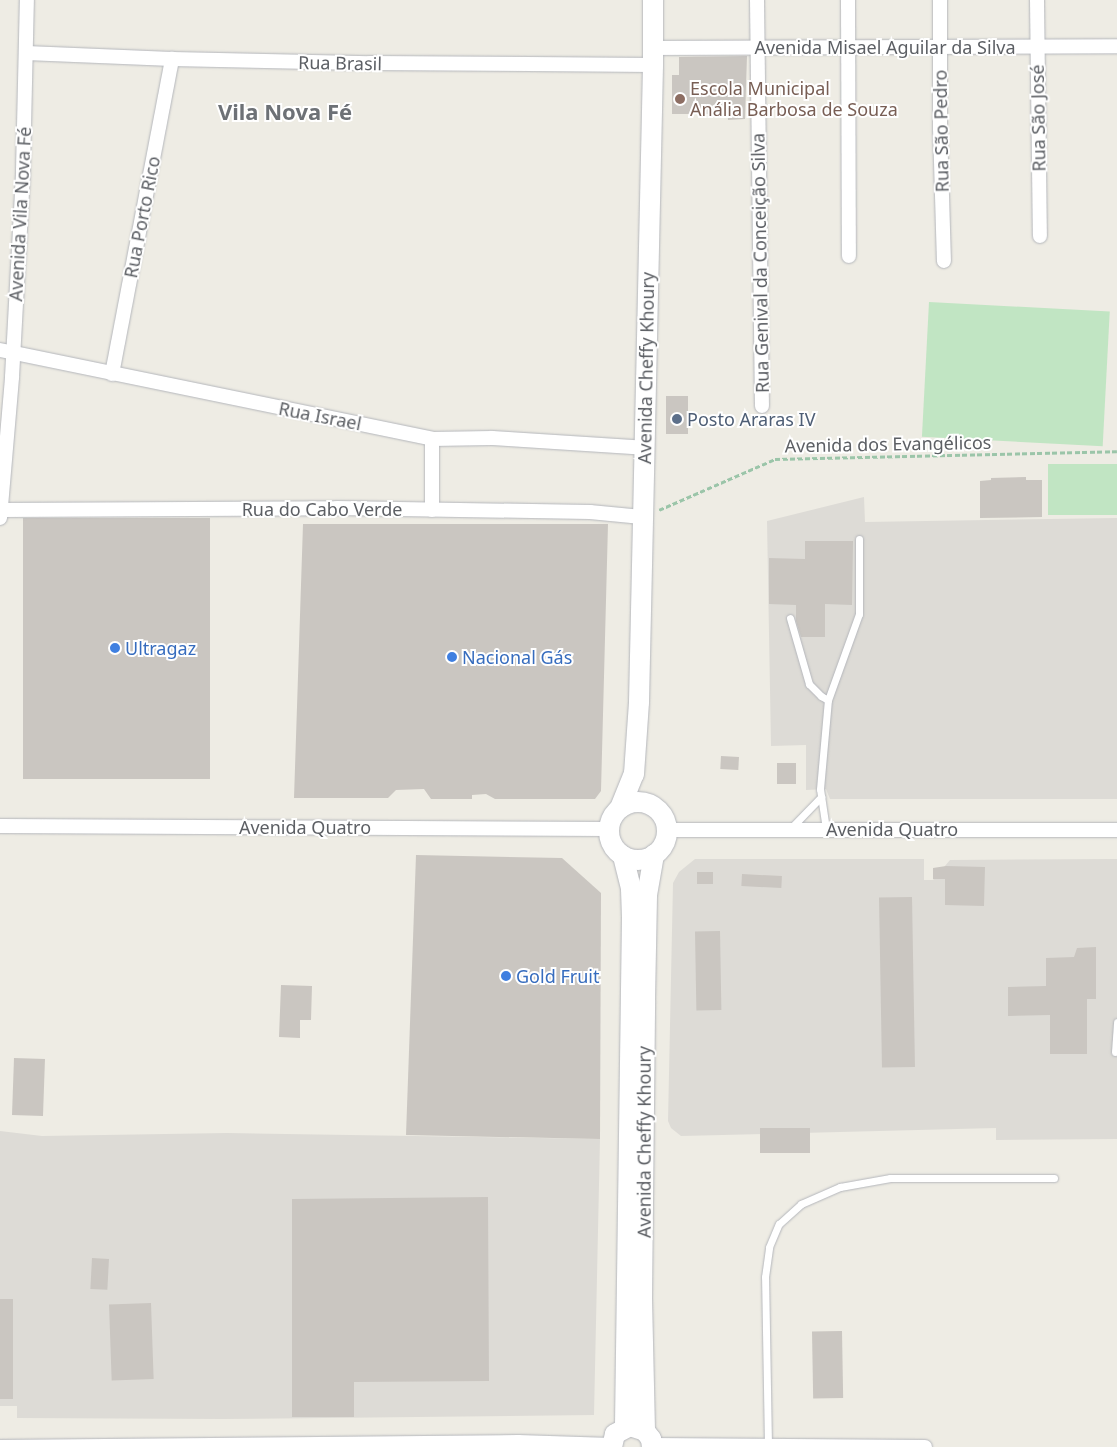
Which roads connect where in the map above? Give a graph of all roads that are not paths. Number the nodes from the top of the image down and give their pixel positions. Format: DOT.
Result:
graph roads {
  1 [pos="27,0"];
  2 [pos="652,0"];
  3 [pos="757,0"];
  4 [pos="848,0"];
  5 [pos="940,0"];
  6 [pos="1037,0"];
  7 [pos="1038,46"];
  8 [pos="1117,46"];
  9 [pos="848,47"];
  10 [pos="940,47"];
  11 [pos="757,48"];
  12 [pos="26,52"];
  13 [pos="653,56"];
  14 [pos="172,59"];
  15 [pos="1040,236"];
  16 [pos="849,256"];
  17 [pos="944,262"];
  18 [pos="7,351"];
  19 [pos="112,374"];
  20 [pos="762,406"];
  21 [pos="432,439"];
  22 [pos="644,448"];
  23 [pos="432,510"];
  24 [pos="0,514"];
  25 [pos="642,517"];
  26 [pos="859,539"];
  27 [pos="790,618"];
  28 [pos="828,700"];
  29 [pos="638,736"];
  30 [pos="821,797"];
  31 [pos="654,806"];
  32 [pos="620,808"];
  33 [pos="0,826"];
  34 [pos="609,829"];
  35 [pos="789,829"];
  36 [pos="826,829"];
  37 [pos="667,830"];
  38 [pos="1117,830"];
  39 [pos="654,855"];
  40 [pos="623,856"];
  41 [pos="1117,1022"];
  42 [pos="1115,1052"];
  43 [pos="1054,1178"];
  44 [pos="625,1427"];
  45 [pos="650,1441"];
  46 [pos="768,1445"];
  47 [pos="611,1446"];
  48 [pos="0,1447"];
  49 [pos="925,1447"];
  1 -- 12 [label="street, Avenida Vila Nova Fé"];
  2 -- 13 [label="main road, Avenida Cheffy Khoury"];
  3 -- 11 [label="street, Rua Genival da Conceição Silva"];
  4 -- 9 [label="street"];
  5 -- 10 [label="street, Rua São Pedro"];
  6 -- 7 [label="street, Rua São José"];
  7 -- 8 [label="street, Avenida Misael Aguilar da Silva"];
  7 -- 10 [label="street, Avenida Misael Aguilar da Silva"];
  7 -- 15 [label="street, Rua São José"];
  9 -- 10 [label="street, Avenida Misael Aguilar da Silva"];
  9 -- 11 [label="street, Avenida Misael Aguilar da Silva"];
  9 -- 16 [label="street"];
  10 -- 17 [label="street, Rua São Pedro"];
  11 -- 13 [label="street, Avenida Misael Aguilar da Silva"];
  11 -- 20 [label="street, Rua Genival da Conceição Silva"];
  12 -- 14 [label="street, Rua Brasil"];
  12 -- 18 [label="street, Avenida Vila Nova Fé"];
  13 -- 14 [label="street, Rua Brasil"];
  13 -- 22 [label="main road, Avenida Cheffy Khoury"];
  14 -- 19 [label="street, Rua Porto Rico"];
  18 -- 19 [label="street, Rua Israel"];
  18 -- 24 [label="street, Avenida Vila Nova Fé"];
  19 -- 21 [label="street, Rua Israel"];
  21 -- 22 [label="street, Rua Israel"];
  21 -- 23 [label="street"];
  22 -- 25 [label="main road, Avenida Cheffy Khoury"];
  23 -- 24 [label="street, Rua do Cabo Verde"];
  23 -- 25 [label="street, Rua do Cabo Verde"];
  25 -- 29 [label="main road, Avenida Cheffy Khoury"];
  26 -- 28 [label="lane"];
  27 -- 28 [label="lane"];
  28 -- 30 [label="lane"];
  29 -- 31 [label="main road"];
  29 -- 32 [label="main road"];
  30 -- 35 [label="lane"];
  30 -- 36 [label="lane"];
  31 -- 32 [label="main road"];
  31 -- 37 [label="main road"];
  32 -- 34 [label="main road"];
  33 -- 34 [label="street, Avenida Quatro"];
  34 -- 40 [label="main road"];
  35 -- 36 [label="street, Avenida Quatro"];
  35 -- 37 [label="street, Avenida Quatro"];
  36 -- 38 [label="street, Avenida Quatro"];
  37 -- 39 [label="main road"];
  39 -- 40 [label="main road"];
  39 -- 45 [label="main road, Avenida Cheffy Khoury"];
  40 -- 44 [label="main road, Avenida Cheffy Khoury"];
  41 -- 42 [label="lane"];
  43 -- 46 [label="lane"];
  44 -- 45 [label="main road"];
  44 -- 47 [label="main road"];
  45 -- 46 [label="street"];
  46 -- 49 [label="street"];
  47 -- 48 [label="street"];
}
